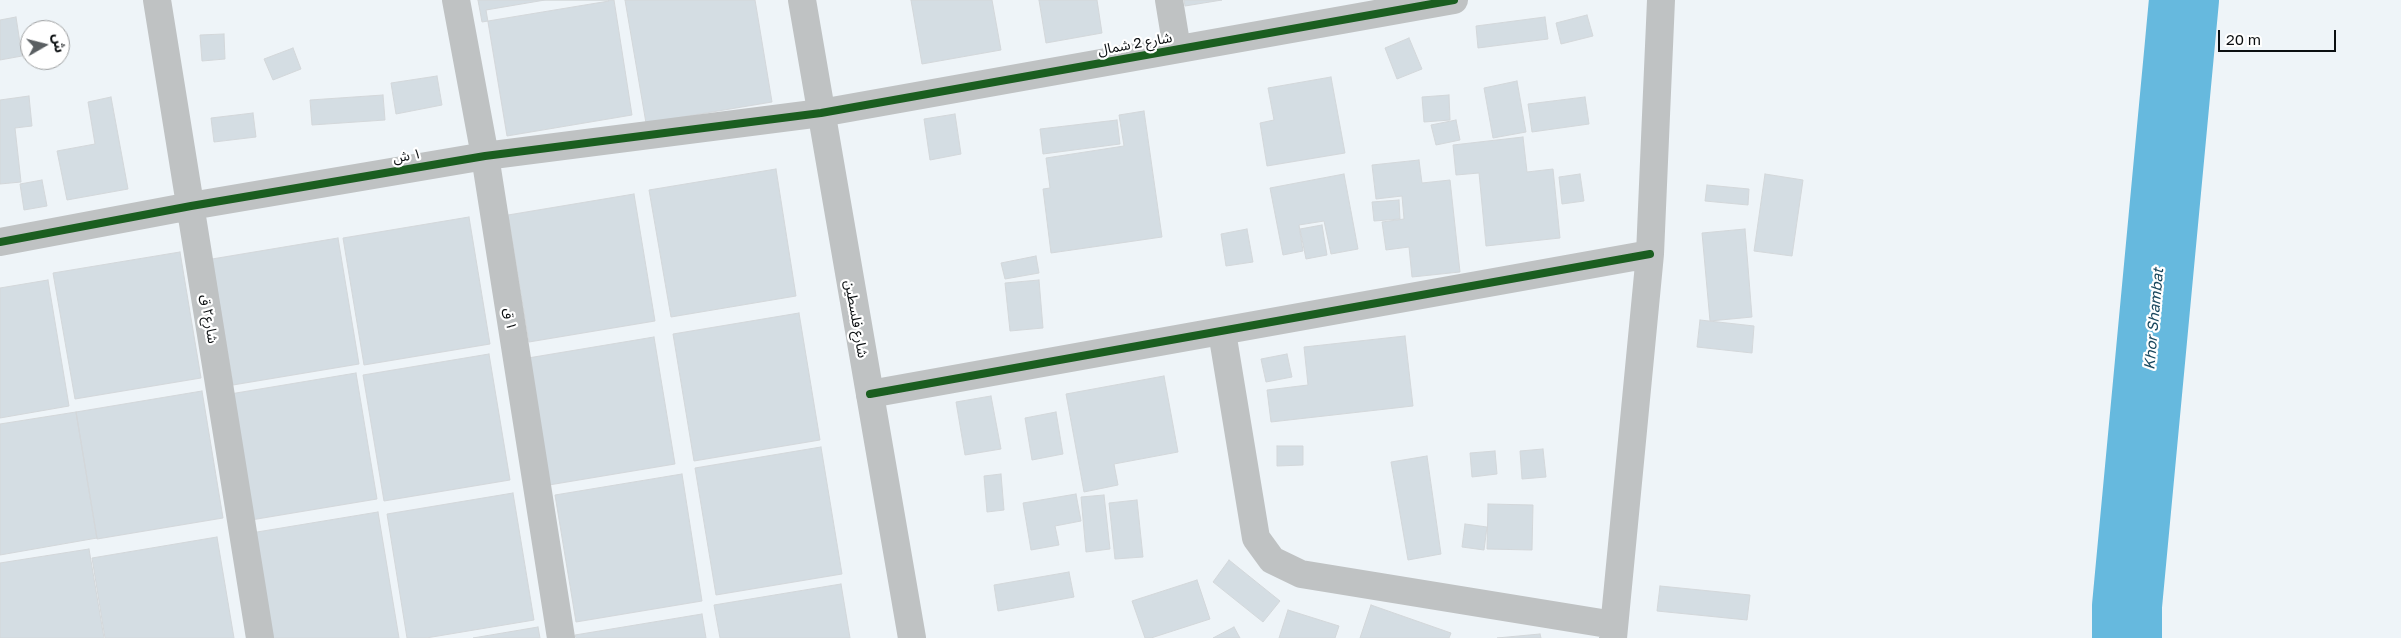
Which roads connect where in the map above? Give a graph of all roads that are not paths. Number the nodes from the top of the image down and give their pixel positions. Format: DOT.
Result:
graph roads {
  1 [pos="157,0"];
  2 [pos="456,0"];
  3 [pos="802,0"];
  4 [pos="1169,0"];
  5 [pos="1454,0"];
  6 [pos="1661,0"];
  7 [pos="1177,49"];
  8 [pos="821,113"];
  9 [pos="484,156"];
  10 [pos="191,206"];
  11 [pos="0,242"];
  12 [pos="1650,254"];
  13 [pos="1222,332"];
  14 [pos="870,394"];
  15 [pos="1614,632"];
  16 [pos="260,638"];
  17 [pos="561,638"];
  18 [pos="912,638"];
  1 -- 10 [label="street, شارع٢ ق"];
  2 -- 9 [label="street, ١ ق"];
  3 -- 8 [label="street, شارع فلسطين"];
  4 -- 7 [label="street"];
  5 -- 7 [label="street, شارع 2 شمال"];
  6 -- 12 [label="street"];
  7 -- 8 [label="street, شارع 2 شمال"];
  8 -- 9 [label="street, ١ ش"];
  8 -- 14 [label="street, شارع فلسطين"];
  9 -- 10 [label="street, ١ ش"];
  9 -- 17 [label="street, ١ ق"];
  10 -- 11 [label="street, ١ ش"];
  10 -- 16 [label="street, شارع٢ ق"];
  12 -- 13 [label="street"];
  12 -- 15 [label="street"];
  13 -- 14 [label="street"];
  13 -- 15 [label="street"];
  14 -- 18 [label="street, شارع فلسطين"];
}
